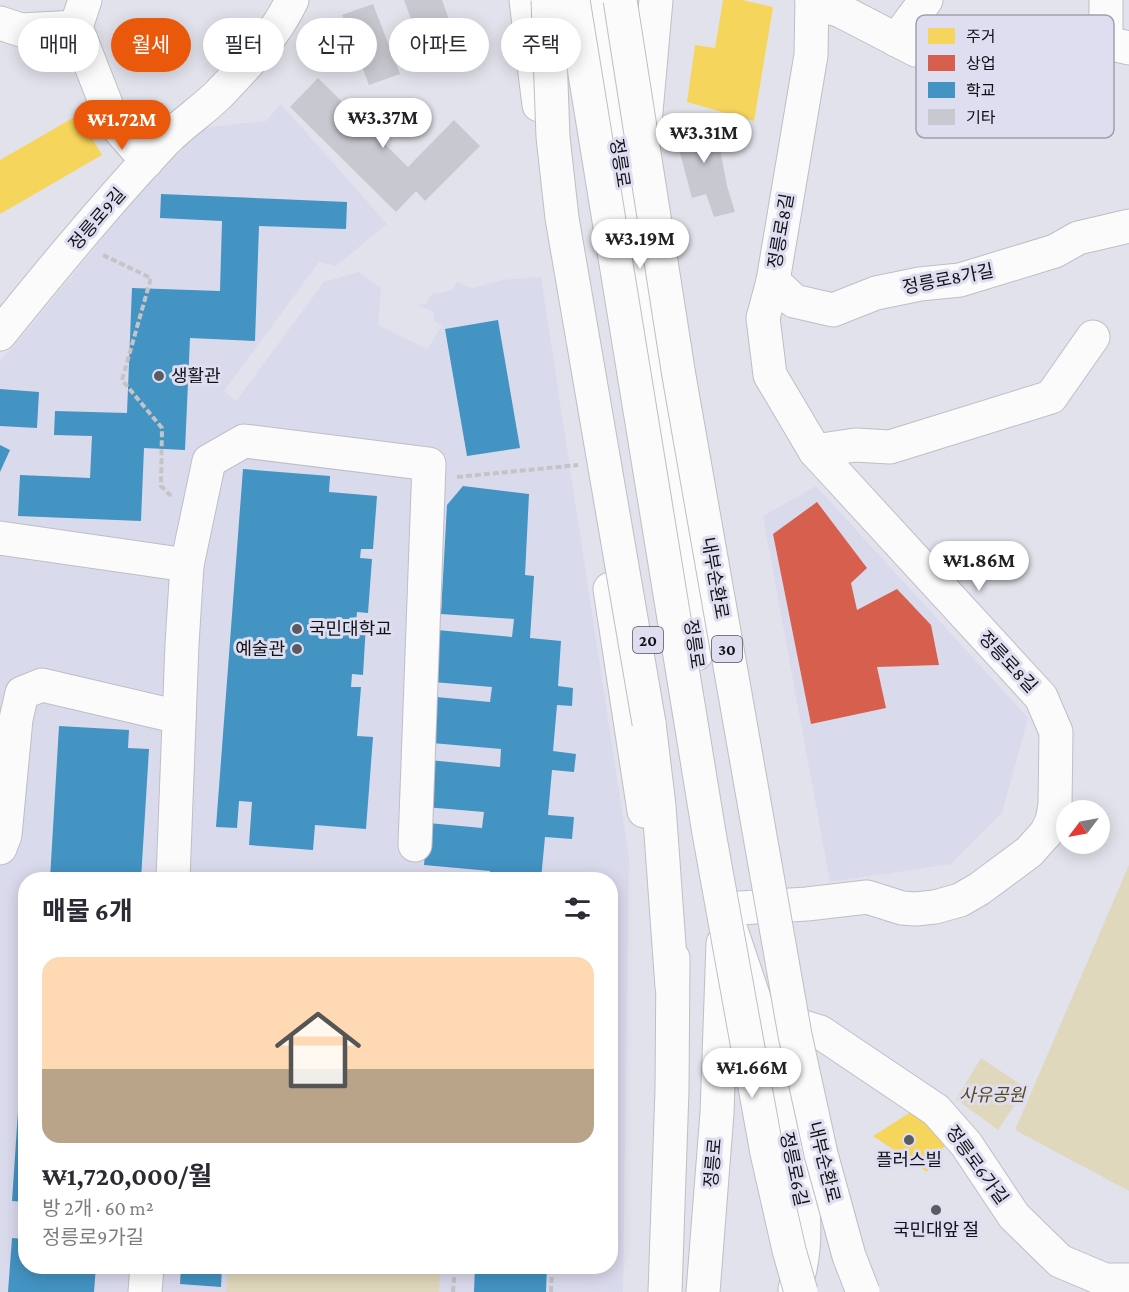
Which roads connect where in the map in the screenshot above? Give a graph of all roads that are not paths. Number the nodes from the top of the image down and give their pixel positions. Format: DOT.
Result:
graph roads {
  1 [pos="292,0"];
  2 [pos="526,0"];
  3 [pos="549,0"];
  4 [pos="562,0"];
  5 [pos="573,0"];
  6 [pos="594,0"];
  7 [pos="620,0"];
  8 [pos="656,0"];
  9 [pos="926,0"];
  10 [pos="1106,0"];
  11 [pos="812,1"];
  12 [pos="81,13"];
  13 [pos="1110,15"];
  14 [pos="0,23"];
  15 [pos="1114,31"];
  16 [pos="896,40"];
  17 [pos="1118,46"];
  18 [pos="916,50"];
  19 [pos="147,161"];
  20 [pos="1129,225"];
  21 [pos="772,281"];
  22 [pos="565,305"];
  23 [pos="0,334"];
  24 [pos="1093,337"];
  25 [pos="585,430"];
  26 [pos="815,451"];
  27 [pos="0,538"];
  28 [pos="681,549"];
  29 [pos="187,566"];
  30 [pos="641,598"];
  31 [pos="8,717"];
  32 [pos="179,717"];
  33 [pos="415,845"];
  34 [pos="0,848"];
  35 [pos="173,872"];
  36 [pos="724,909"];
  37 [pos="672,987"];
  38 [pos="759,1013"];
  39 [pos="146,1274"];
  40 [pos="1129,1280"];
  41 [pos="145,1292"];
  42 [pos="665,1292"];
  43 [pos="703,1292"];
  44 [pos="794,1292"];
  45 [pos="801,1292"];
  46 [pos="863,1292"];
  1 -- 19 [label="main road, 정릉로9길"];
  2 -- 22 [label="main road, 20"];
  3 -- 37 [label="main road, bridge"];
  4 -- 28 [label="main road"];
  5 -- 45 [label="main road, bridge"];
  6 -- 28 [label="main road, 정릉로"];
  7 -- 46 [label="main road, 내부순환로 / 30, bridge"];
  8 -- 28 [label="main road, bridge"];
  9 -- 16 [label="main road"];
  10 -- 13 [label="main road"];
  11 -- 16 [label="main road"];
  11 -- 21 [label="main road, 정릉로8길"];
  12 -- 14 [label="main road"];
  12 -- 19 [label="main road"];
  15 -- 17 [label="main road"];
  16 -- 18 [label="main road"];
  19 -- 23 [label="main road, 정릉로9길"];
  20 -- 21 [label="main road, 정릉로8가길"];
  21 -- 26 [label="main road, 정릉로8길"];
  22 -- 25 [label="main road, 20"];
  22 -- 30 [label="main road"];
  24 -- 26 [label="main road"];
  25 -- 30 [label="main road, 20"];
  25 -- 37 [label="main road"];
  26 -- 36 [label="main road, 정릉로8길"];
  27 -- 29 [label="main road"];
  28 -- 36 [label="main road, 정릉로"];
  29 -- 32 [label="main road"];
  29 -- 33 [label="main road"];
  30 -- 37 [label="main road, 20"];
  31 -- 32 [label="main road"];
  31 -- 34 [label="main road"];
  32 -- 35 [label="main road"];
  36 -- 38 [label="main road, 정릉로6길"];
  36 -- 43 [label="main road, 정릉로"];
  37 -- 42 [label="main road, 20"];
  38 -- 40 [label="main road, 정릉로6가길"];
  38 -- 44 [label="main road, 정릉로6길"];
  39 -- 41 [label="main road"];
}
